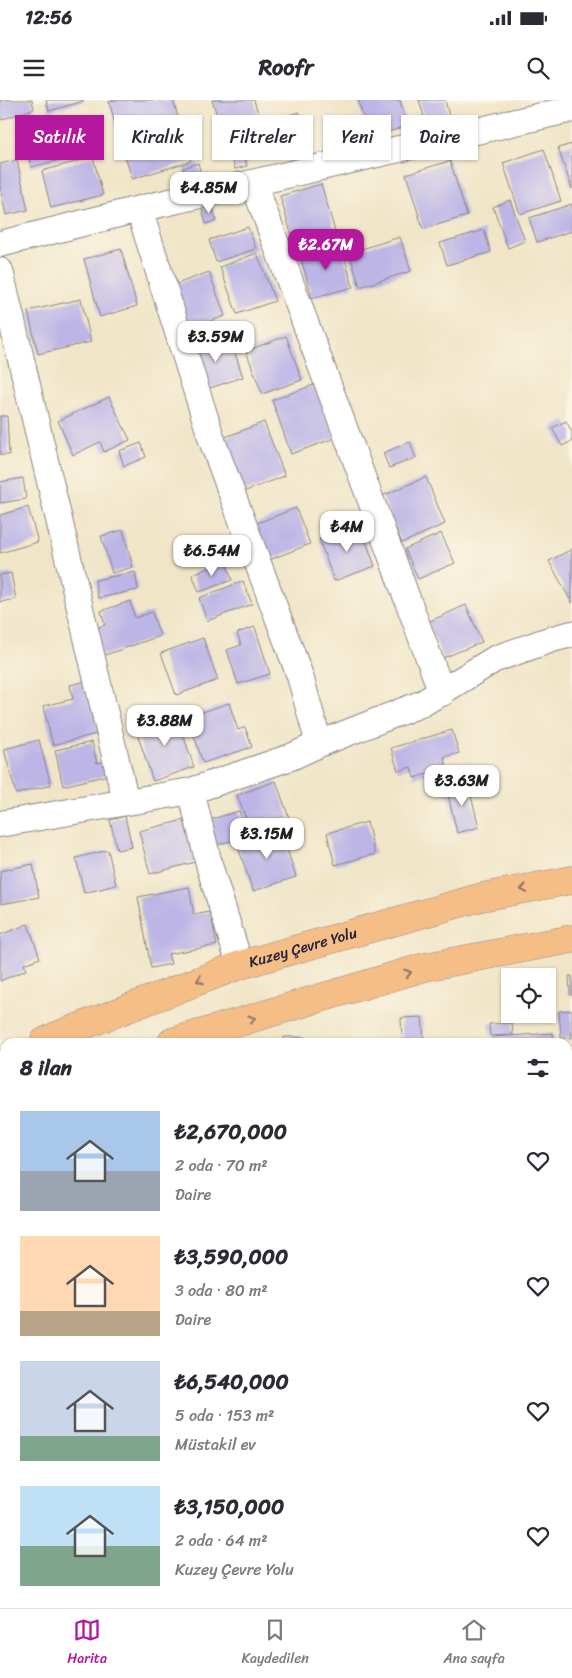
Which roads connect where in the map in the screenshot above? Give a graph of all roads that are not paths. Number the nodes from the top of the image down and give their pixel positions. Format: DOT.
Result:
graph roads {
  1 [pos="572,109"];
  2 [pos="254,184"];
  3 [pos="139,209"];
  4 [pos="0,244"];
  5 [pos="0,271"];
  6 [pos="572,634"];
  7 [pos="442,692"];
  8 [pos="319,744"];
  9 [pos="191,791"];
  10 [pos="126,802"];
  11 [pos="0,824"];
  12 [pos="572,880"];
  13 [pos="572,940"];
  14 [pos="240,965"];
  15 [pos="52,1038"];
  16 [pos="186,1038"];
  1 -- 2 [label="street"];
  2 -- 3 [label="street"];
  2 -- 7 [label="street"];
  3 -- 4 [label="street"];
  3 -- 8 [label="street"];
  5 -- 10 [label="street"];
  6 -- 7 [label="street"];
  7 -- 8 [label="street"];
  8 -- 9 [label="street"];
  9 -- 10 [label="street"];
  9 -- 14 [label="street"];
  10 -- 11 [label="street"];
  12 -- 14 [label="highway, Kuzey Çevre Yolu, one-way"];
  16 -- 13 [label="highway, one-way"];
  14 -- 15 [label="highway, Kuzey Çevre Yolu, one-way"];
}
